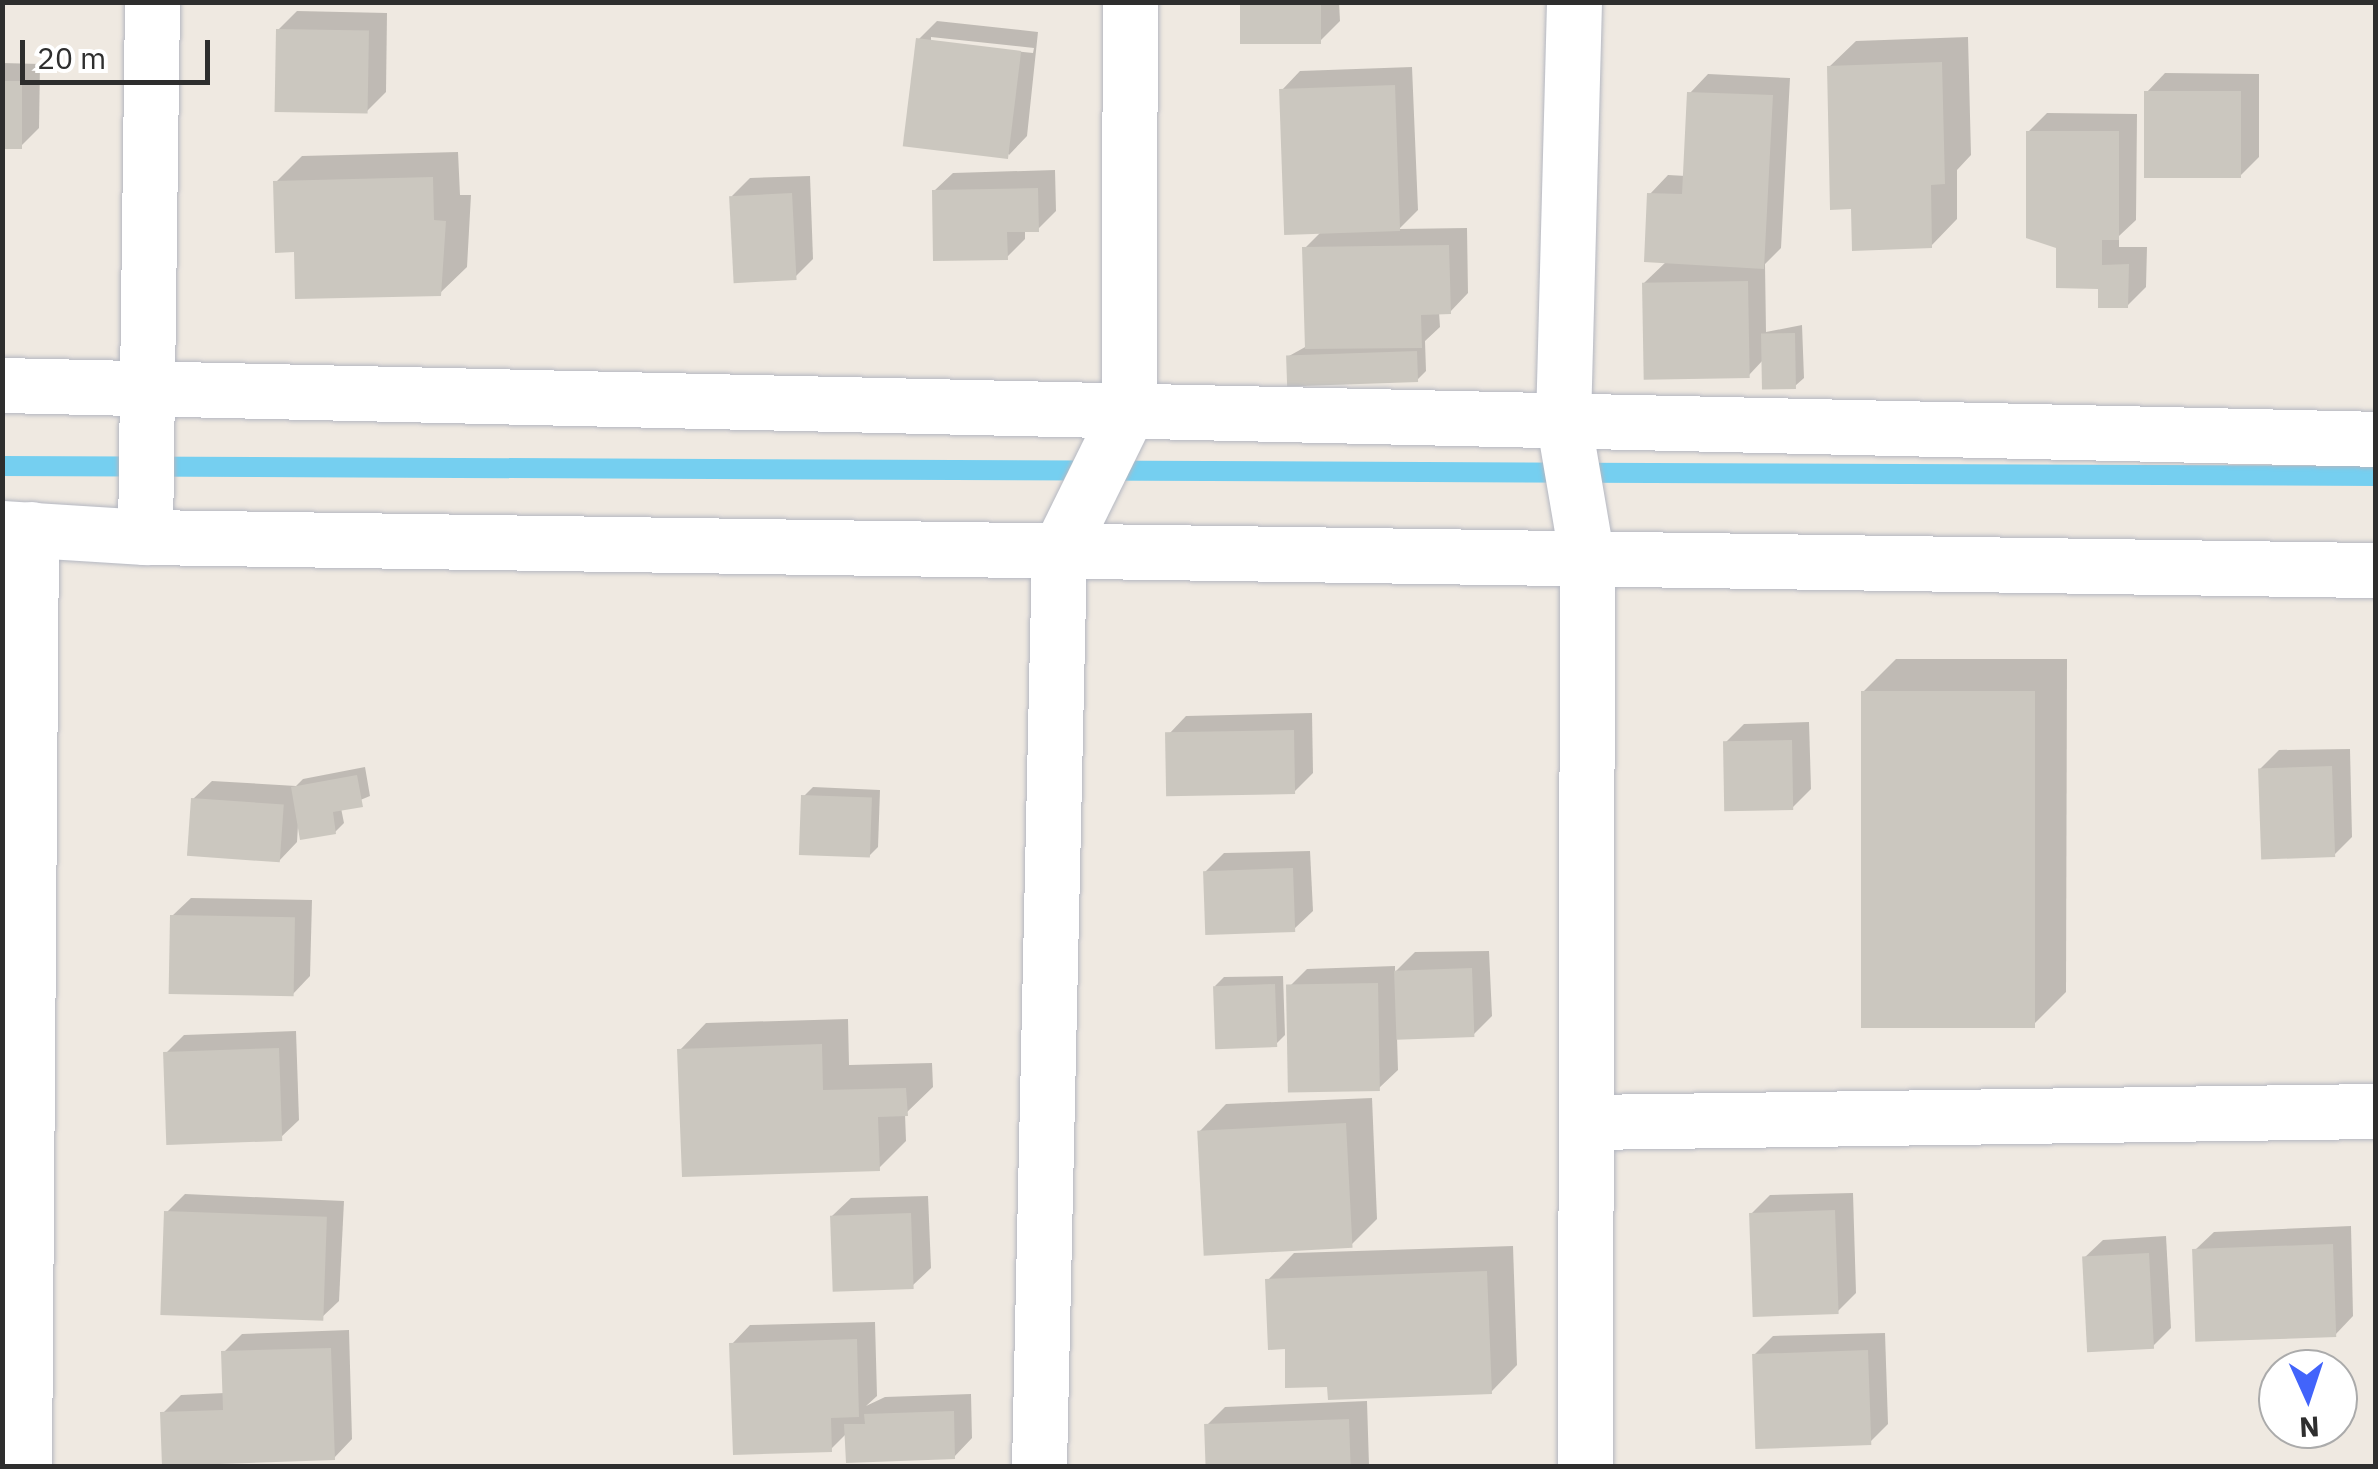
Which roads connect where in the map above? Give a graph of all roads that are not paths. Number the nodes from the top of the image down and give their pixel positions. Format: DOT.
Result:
graph roads {
  1 [pos="152,2"];
  2 [pos="1130,2"];
  3 [pos="1574,2"];
  4 [pos="2,386"];
  5 [pos="146,389"];
  6 [pos="1129,409"];
  7 [pos="1562,419"];
  8 [pos="2376,439"];
  9 [pos="17,528"];
  10 [pos="145,536"];
  11 [pos="1059,551"];
  12 [pos="1587,560"];
  13 [pos="2376,570"];
  14 [pos="14,687"];
  15 [pos="2376,1111"];
  16 [pos="1587,1122"];
  17 [pos="24,1466"];
  18 [pos="1040,1466"];
  19 [pos="1585,1466"];
  1 -- 5 [label="street"];
  2 -- 6 [label="street"];
  3 -- 7 [label="street"];
  4 -- 5 [label="street"];
  5 -- 6 [label="street"];
  5 -- 10 [label="street"];
  6 -- 7 [label="street"];
  6 -- 11 [label="street"];
  7 -- 8 [label="street"];
  7 -- 12 [label="street"];
  9 -- 10 [label="street"];
  9 -- 14 [label="street"];
  10 -- 11 [label="street"];
  11 -- 12 [label="street"];
  11 -- 18 [label="street"];
  12 -- 13 [label="street"];
  12 -- 16 [label="street"];
  14 -- 17 [label="street"];
  15 -- 16 [label="street"];
  16 -- 19 [label="street"];
}
